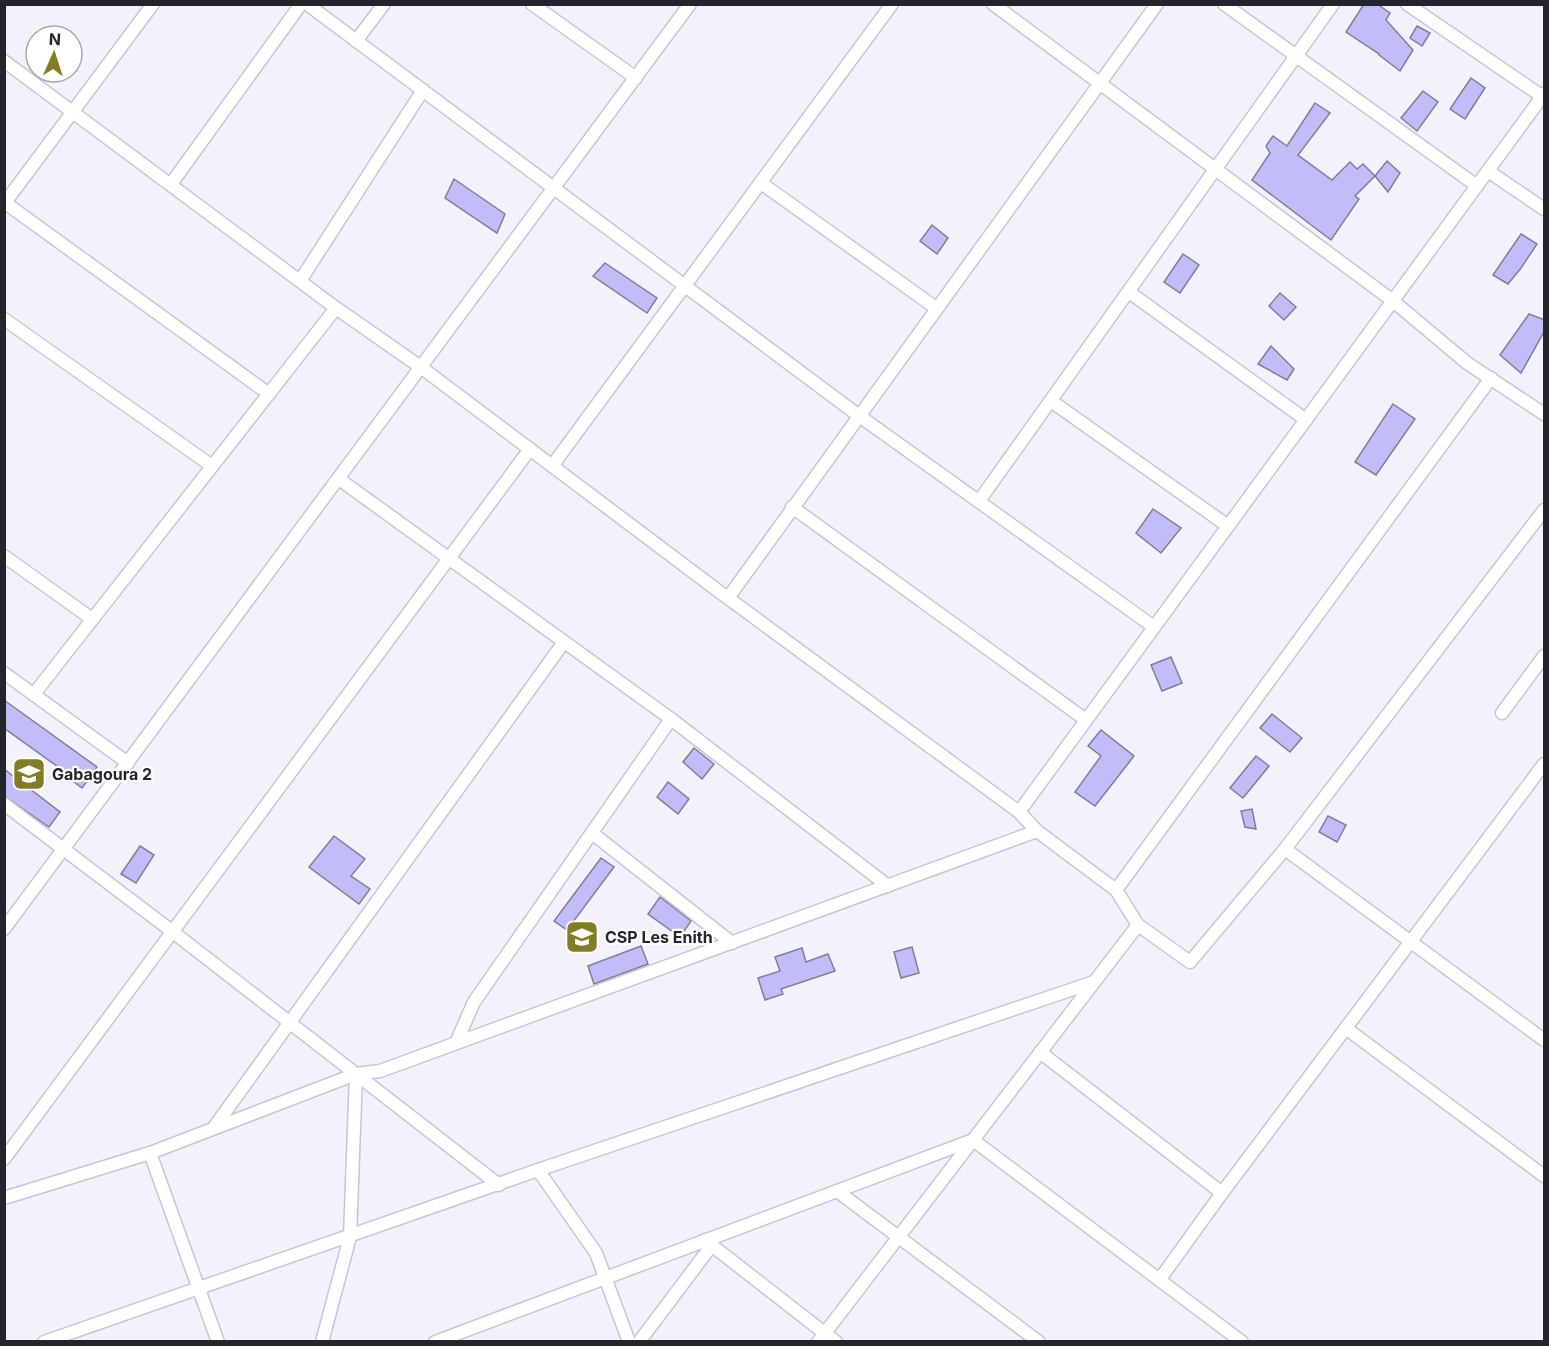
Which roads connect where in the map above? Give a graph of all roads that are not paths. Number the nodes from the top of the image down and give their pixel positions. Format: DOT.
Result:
graph roads {
  1 [pos="153,4"];
  2 [pos="302,4"];
  3 [pos="307,4"];
  4 [pos="384,4"];
  5 [pos="532,4"];
  6 [pos="690,4"];
  7 [pos="892,4"];
  8 [pos="993,4"];
  9 [pos="1157,4"];
  10 [pos="1224,4"];
  11 [pos="1333,4"];
  12 [pos="1407,4"];
  13 [pos="356,41"];
  14 [pos="1296,56"];
  15 [pos="4,61"];
  16 [pos="636,78"];
  17 [pos="1100,83"];
  18 [pos="423,90"];
  19 [pos="1544,95"];
  20 [pos="74,112"];
  21 [pos="1215,170"];
  22 [pos="1488,171"];
  23 [pos="761,183"];
  24 [pos="171,184"];
  25 [pos="1477,186"];
  26 [pos="555,188"];
  27 [pos="5,203"];
  28 [pos="1545,209"];
  29 [pos="300,281"];
  30 [pos="685,286"];
  31 [pos="1129,292"];
  32 [pos="1393,301"];
  33 [pos="336,308"];
  34 [pos="936,308"];
  35 [pos="4,319"];
  36 [pos="422,368"];
  37 [pos="1491,378"];
  38 [pos="269,394"];
  39 [pos="1051,401"];
  40 [pos="1545,414"];
  41 [pos="858,415"];
  42 [pos="1306,420"];
  43 [pos="530,449"];
  44 [pos="212,466"];
  45 [pos="552,466"];
  46 [pos="339,479"];
  47 [pos="979,501"];
  48 [pos="792,507"];
  49 [pos="1545,510"];
  50 [pos="1228,526"];
  51 [pos="4,555"];
  52 [pos="449,558"];
  53 [pos="728,598"];
  54 [pos="92,619"];
  55 [pos="1154,627"];
  56 [pos="564,642"];
  57 [pos="1545,656"];
  58 [pos="4,673"];
  59 [pos="34,694"];
  60 [pos="1502,712"];
  61 [pos="671,719"];
  62 [pos="1086,720"];
  63 [pos="128,763"];
  64 [pos="1545,764"];
  65 [pos="4,804"];
  66 [pos="1018,812"];
  67 [pos="1037,831"];
  68 [pos="592,833"];
  69 [pos="65,848"];
  70 [pos="1285,849"];
  71 [pos="888,886"];
  72 [pos="1116,890"];
  73 [pos="1138,925"];
  74 [pos="4,929"];
  75 [pos="173,932"];
  76 [pos="1412,942"];
  77 [pos="732,943"];
  78 [pos="1094,981"];
  79 [pos="290,1022"];
  80 [pos="1347,1029"];
  81 [pos="1545,1040"];
  82 [pos="456,1043"];
  83 [pos="1040,1052"];
  84 [pos="356,1074"];
  85 [pos="214,1127"];
  86 [pos="973,1140"];
  87 [pos="150,1153"];
  88 [pos="4,1159"];
  89 [pos="538,1170"];
  90 [pos="1545,1176"];
  91 [pos="500,1185"];
  92 [pos="837,1191"];
  93 [pos="1222,1193"];
  94 [pos="4,1198"];
  95 [pos="350,1237"];
  96 [pos="898,1237"];
  97 [pos="709,1242"];
  98 [pos="607,1278"];
  99 [pos="1160,1279"];
  100 [pos="199,1288"];
  101 [pos="822,1337"];
  102 [pos="44,1341"];
  103 [pos="218,1341"];
  104 [pos="322,1341"];
  105 [pos="435,1341"];
  106 [pos="629,1341"];
  107 [pos="639,1341"];
  108 [pos="836,1341"];
  109 [pos="1039,1341"];
  110 [pos="1242,1341"];
  1 -- 20 [label="street"];
  2 -- 24 [label="street"];
  3 -- 13 [label="street"];
  4 -- 13 [label="street"];
  5 -- 16 [label="street"];
  6 -- 16 [label="street"];
  7 -- 23 [label="street"];
  8 -- 17 [label="street"];
  9 -- 17 [label="street"];
  10 -- 14 [label="street"];
  11 -- 14 [label="street"];
  12 -- 19 [label="street"];
  13 -- 18 [label="street"];
  14 -- 21 [label="street"];
  14 -- 25 [label="street"];
  15 -- 20 [label="street"];
  16 -- 26 [label="street"];
  17 -- 21 [label="street"];
  17 -- 34 [label="street"];
  18 -- 26 [label="street"];
  18 -- 29 [label="street"];
  19 -- 22 [label="street"];
  20 -- 24 [label="street"];
  20 -- 27 [label="street"];
  21 -- 31 [label="street"];
  21 -- 32 [label="street"];
  22 -- 25 [label="street"];
  22 -- 28 [label="street"];
  23 -- 30 [label="street"];
  23 -- 34 [label="street"];
  24 -- 29 [label="street"];
  25 -- 32 [label="street"];
  26 -- 30 [label="street"];
  26 -- 36 [label="street"];
  27 -- 38 [label="street"];
  29 -- 33 [label="street"];
  30 -- 41 [label="street"];
  30 -- 45 [label="street"];
  31 -- 39 [label="street"];
  31 -- 42 [label="street"];
  32 -- 37 [label="street"];
  32 -- 42 [label="street"];
  33 -- 36 [label="street"];
  33 -- 38 [label="street"];
  34 -- 41 [label="street"];
  35 -- 44 [label="street"];
  36 -- 43 [label="street"];
  36 -- 46 [label="street"];
  37 -- 40 [label="street"];
  37 -- 72 [label="street"];
  38 -- 44 [label="street"];
  39 -- 47 [label="street"];
  39 -- 50 [label="street"];
  41 -- 47 [label="street"];
  41 -- 48 [label="street"];
  42 -- 50 [label="street"];
  43 -- 45 [label="street"];
  43 -- 52 [label="street"];
  44 -- 54 [label="street"];
  45 -- 53 [label="street"];
  46 -- 52 [label="street"];
  46 -- 63 [label="street"];
  47 -- 55 [label="street"];
  48 -- 53 [label="street"];
  48 -- 62 [label="street"];
  49 -- 70 [label="street"];
  50 -- 55 [label="street"];
  51 -- 54 [label="street"];
  52 -- 56 [label="street"];
  52 -- 75 [label="street"];
  53 -- 66 [label="street"];
  54 -- 59 [label="street"];
  55 -- 62 [label="street"];
  56 -- 61 [label="street"];
  56 -- 79 [label="street"];
  57 -- 60 [label="street"];
  58 -- 59 [label="street"];
  59 -- 63 [label="street"];
  61 -- 68 [label="street"];
  61 -- 71 [label="street"];
  62 -- 66 [label="street"];
  63 -- 69 [label="street"];
  64 -- 76 [label="street"];
  65 -- 69 [label="street"];
  66 -- 67 [label="street"];
  67 -- 71 [label="street"];
  67 -- 72 [label="street"];
  68 -- 77 [label="street"];
  68 -- 82 [label="street"];
  69 -- 74 [label="street"];
  69 -- 75 [label="street"];
  70 -- 73 [label="street"];
  70 -- 76 [label="street"];
  71 -- 77 [label="street"];
  72 -- 73 [label="street"];
  73 -- 78 [label="street"];
  75 -- 79 [label="street"];
  75 -- 88 [label="street"];
  76 -- 80 [label="street"];
  76 -- 81 [label="street"];
  77 -- 82 [label="street"];
  78 -- 83 [label="street"];
  78 -- 89 [label="street"];
  79 -- 84 [label="street"];
  79 -- 85 [label="street"];
  80 -- 90 [label="street"];
  80 -- 93 [label="street"];
  82 -- 84 [label="street"];
  83 -- 86 [label="street"];
  83 -- 93 [label="street"];
  84 -- 85 [label="street"];
  84 -- 91 [label="street"];
  84 -- 95 [label="street"];
  85 -- 87 [label="street"];
  86 -- 92 [label="street"];
  86 -- 96 [label="street"];
  86 -- 99 [label="street"];
  87 -- 94 [label="street"];
  87 -- 100 [label="street"];
  89 -- 91 [label="street"];
  89 -- 98 [label="street"];
  91 -- 95 [label="street"];
  92 -- 96 [label="street"];
  92 -- 97 [label="street"];
  93 -- 99 [label="street"];
  95 -- 100 [label="street"];
  95 -- 104 [label="street"];
  96 -- 101 [label="street"];
  96 -- 109 [label="street"];
  97 -- 98 [label="street"];
  97 -- 101 [label="street"];
  97 -- 107 [label="street"];
  98 -- 105 [label="street"];
  98 -- 106 [label="street"];
  99 -- 110 [label="street"];
  100 -- 102 [label="street"];
  100 -- 103 [label="street"];
  101 -- 108 [label="street"];
}
